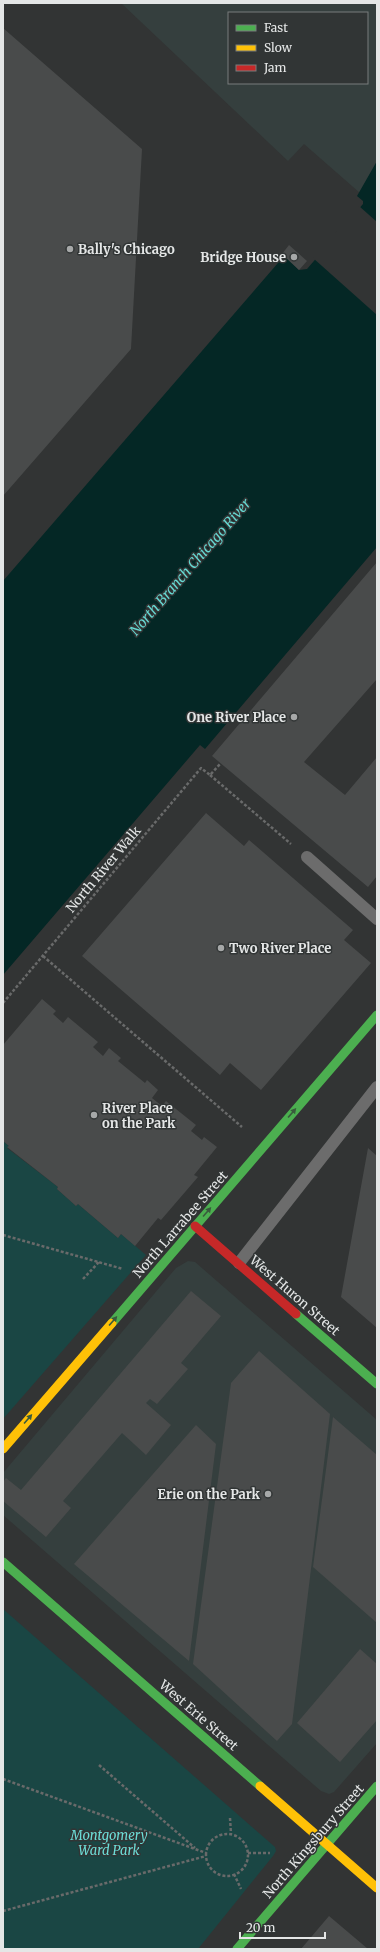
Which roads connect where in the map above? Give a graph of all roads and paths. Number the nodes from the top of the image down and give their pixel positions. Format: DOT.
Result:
graph roads {
  1 [pos="221,762"];
  2 [pos="210,775"];
  3 [pos="307,857"];
  4 [pos="377,920"];
  5 [pos="43,956"];
  6 [pos="3,1003"];
  7 [pos="377,1015"];
  8 [pos="377,1087"];
  9 [pos="242,1127"];
  10 [pos="195,1226"];
  11 [pos="3,1234"];
  12 [pos="99,1262"];
  13 [pos="239,1264"];
  14 [pos="123,1269"];
  15 [pos="83,1279"];
  16 [pos="377,1384"];
  17 [pos="3,1449"];
  18 [pos="3,1562"];
  19 [pos="99,1765"];
  20 [pos="3,1779"];
  21 [pos="377,1786"];
  22 [pos="230,1818"];
  23 [pos="231,1834"];
  24 [pos="326,1844"];
  25 [pos="197,1850"];
  26 [pos="248,1853"];
  27 [pos="270,1853"];
  28 [pos="206,1855"];
  29 [pos="234,1874"];
  30 [pos="377,1888"];
  31 [pos="241,1889"];
  32 [pos="3,1911"];
  33 [pos="237,1949"];
  1 -- 2 [label="path"];
  2 -- 3 [label="path"];
  2 -- 5 [label="path, North River Walk"];
  3 -- 4 [label="lane"];
  5 -- 6 [label="path, North River Walk"];
  5 -- 9 [label="path"];
  10 -- 7 [label="street, North Larrabee Street, one-way"];
  8 -- 13 [label="lane"];
  10 -- 13 [label="street, West Huron Street"];
  17 -- 10 [label="street, North Larrabee Street, one-way"];
  11 -- 12 [label="path"];
  12 -- 14 [label="path"];
  12 -- 15 [label="path"];
  13 -- 16 [label="street, West Huron Street"];
  18 -- 24 [label="street, West Erie Street"];
  19 -- 25 [label="path"];
  20 -- 25 [label="path"];
  21 -- 24 [label="street, North Kingsbury Street"];
  22 -- 23 [label="path"];
  23 -- 26 [label="path"];
  23 -- 28 [label="path"];
  24 -- 30 [label="street, West Erie Street"];
  24 -- 33 [label="street, North Kingsbury Street"];
  25 -- 28 [label="path"];
  26 -- 27 [label="path"];
  26 -- 29 [label="path"];
  28 -- 29 [label="path"];
  28 -- 32 [label="path"];
  29 -- 31 [label="path"];
}
